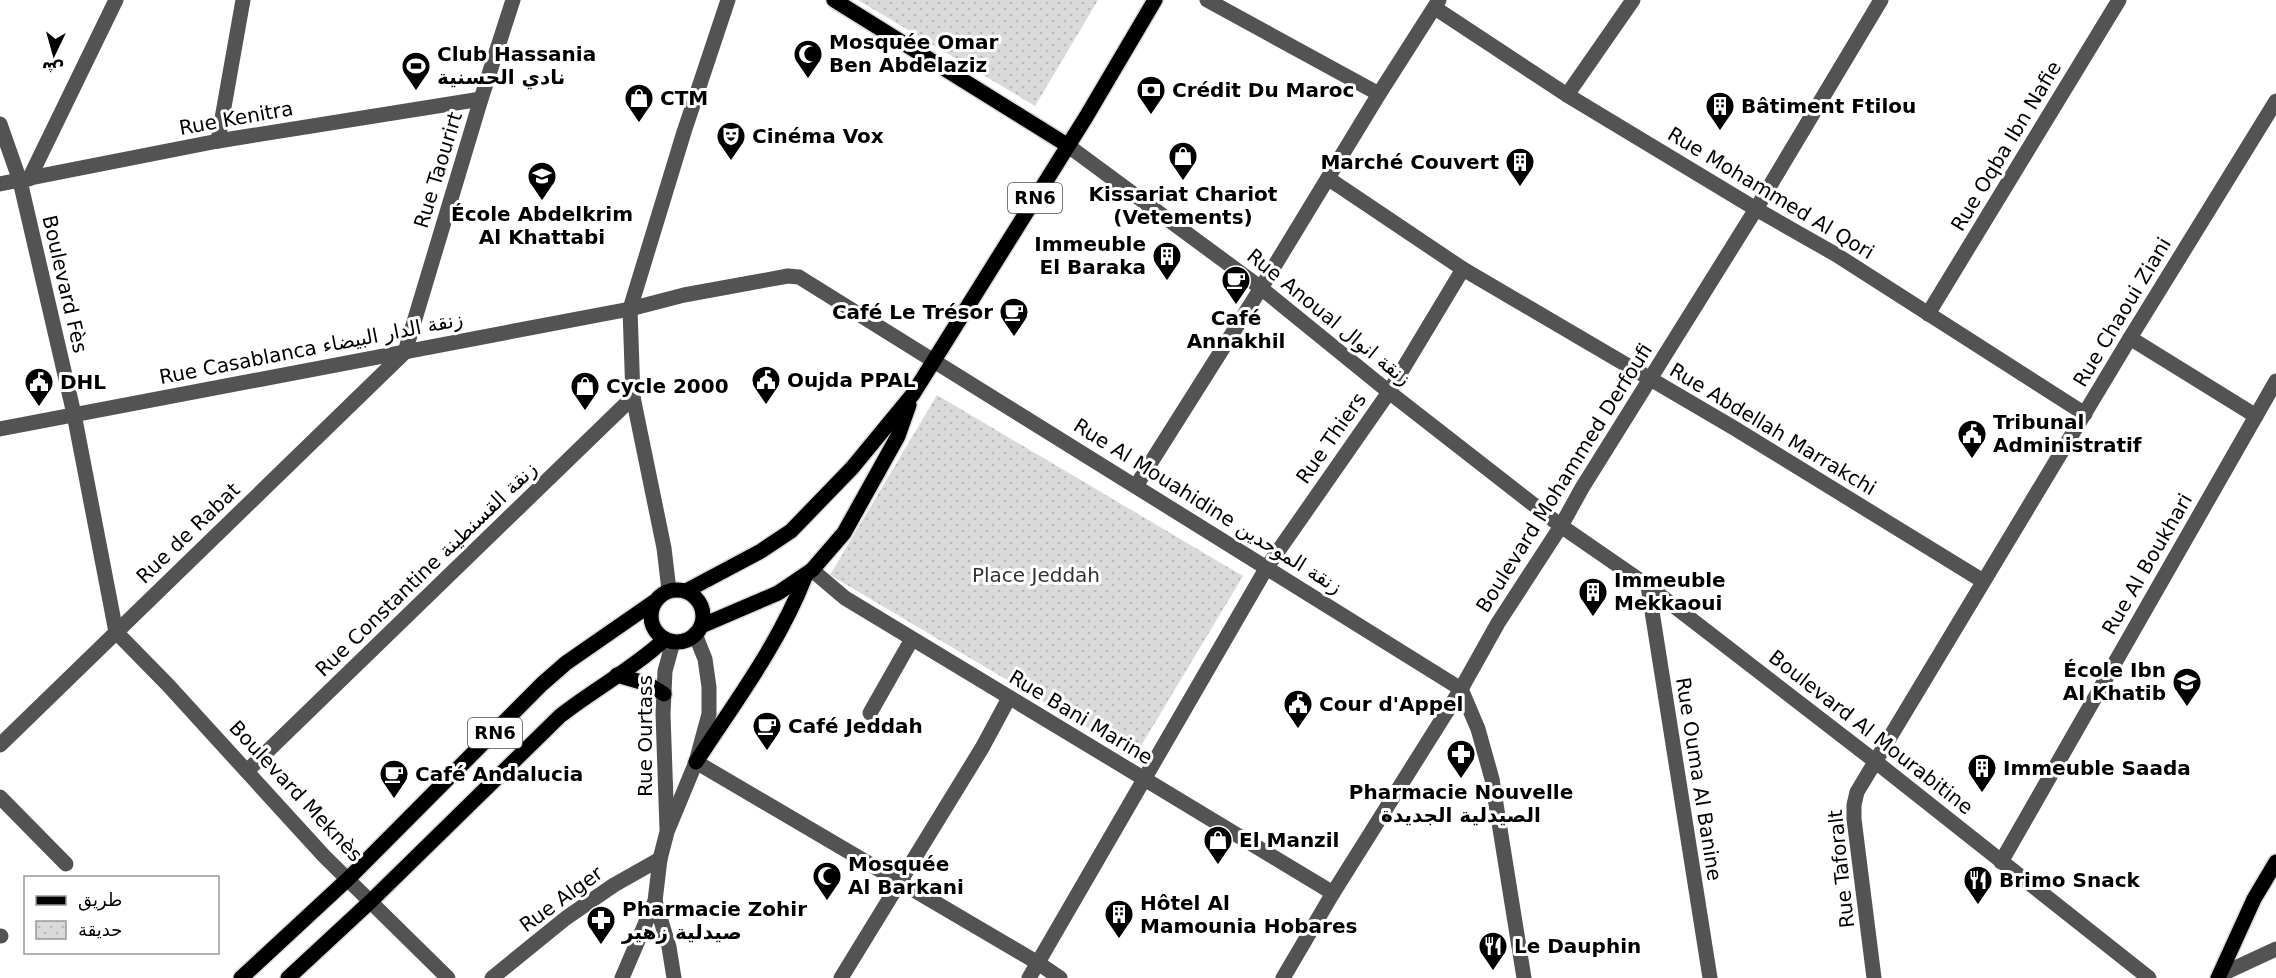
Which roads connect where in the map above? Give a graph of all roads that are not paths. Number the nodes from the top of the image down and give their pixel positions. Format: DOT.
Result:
graph roads {
  1 [pos="116,0"];
  2 [pos="243,0"];
  3 [pos="513,0"];
  4 [pos="728,0"];
  5 [pos="834,0"];
  6 [pos="1155,0"];
  7 [pos="1207,0"];
  8 [pos="1633,0"];
  9 [pos="1881,0"];
  10 [pos="2119,0"];
  11 [pos="1437,4"];
  12 [pos="1379,94"];
  13 [pos="1567,95"];
  14 [pos="481,99"];
  15 [pos="2276,101"];
  16 [pos="0,124"];
  17 [pos="218,141"];
  18 [pos="1067,145"];
  19 [pos="1329,179"];
  20 [pos="25,180"];
  21 [pos="0,184"];
  22 [pos="1756,209"];
  23 [pos="1463,269"];
  24 [pos="1261,288"];
  25 [pos="630,309"];
  26 [pos="1928,314"];
  27 [pos="2130,338"];
  28 [pos="405,352"];
  29 [pos="934,359"];
  30 [pos="1650,379"];
  31 [pos="2276,381"];
  32 [pos="1389,392"];
  33 [pos="913,394"];
  34 [pos="633,397"];
  35 [pos="74,414"];
  36 [pos="2085,414"];
  37 [pos="2256,416"];
  38 [pos="0,429"];
  39 [pos="1136,486"];
  40 [pos="1561,526"];
  41 [pos="1267,567"];
  42 [pos="808,574"];
  43 [pos="1983,581"];
  44 [pos="1648,586"];
  45 [pos="669,590"];
  46 [pos="686,591"];
  47 [pos="654,602"];
  48 [pos="698,630"];
  49 [pos="116,632"];
  50 [pos="912,639"];
  51 [pos="669,640"];
  52 [pos="617,675"];
  53 [pos="1461,689"];
  54 [pos="664,694"];
  55 [pos="1009,698"];
  56 [pos="870,713"];
  57 [pos="0,746"];
  58 [pos="696,762"];
  59 [pos="1876,762"];
  60 [pos="248,771"];
  61 [pos="1146,779"];
  62 [pos="0,797"];
  63 [pos="667,832"];
  64 [pos="660,860"];
  65 [pos="2001,862"];
  66 [pos="2276,862"];
  67 [pos="66,864"];
  68 [pos="349,878"];
  69 [pos="899,883"];
  70 [pos="1333,893"];
  71 [pos="655,901"];
  72 [pos="371,902"];
  73 [pos="2276,949"];
  74 [pos="1038,963"];
  75 [pos="2219,976"];
  76 [pos="241,978"];
  77 [pos="288,978"];
  78 [pos="448,978"];
  79 [pos="492,978"];
  80 [pos="622,978"];
  81 [pos="674,978"];
  82 [pos="841,978"];
  83 [pos="1029,978"];
  84 [pos="1060,978"];
  85 [pos="1283,978"];
  86 [pos="1524,978"];
  87 [pos="1710,978"];
  88 [pos="1874,978"];
  89 [pos="2150,978"];
  1 -- 20 [label="street"];
  2 -- 17 [label="street"];
  3 -- 14 [label="street, Rue Taourirt"];
  4 -- 25 [label="street"];
  5 -- 18 [label="main road"];
  6 -- 18 [label="main road, RN6"];
  7 -- 12 [label="street"];
  8 -- 13 [label="street"];
  9 -- 22 [label="street, Boulevard Mohammed Derfoufi"];
  10 -- 26 [label="street, Rue Oqba Ibn Nafie"];
  11 -- 12 [label="street"];
  11 -- 13 [label="street, Rue Mohammed Al Qori"];
  12 -- 19 [label="street"];
  13 -- 22 [label="street, Rue Mohammed Al Qori"];
  14 -- 17 [label="street, Rue Kenitra"];
  14 -- 28 [label="street, Rue Taourirt"];
  15 -- 27 [label="street, Rue Chaoui Ziani"];
  16 -- 20 [label="street, Boulevard Fès"];
  17 -- 20 [label="street, Rue Kenitra"];
  18 -- 24 [label="street, Rue Anoual زنقة انوال"];
  18 -- 29 [label="main road, RN6"];
  19 -- 23 [label="street, Rue Abdellah Marrakchi"];
  19 -- 24 [label="street"];
  20 -- 21 [label="street, Rue Kenitra"];
  20 -- 35 [label="street, Boulevard Fès"];
  22 -- 26 [label="street, Rue Mohammed Al Qori"];
  22 -- 30 [label="street, Boulevard Mohammed Derfoufi"];
  23 -- 30 [label="street, Rue Abdellah Marrakchi"];
  23 -- 32 [label="street, Rue Thiers"];
  24 -- 32 [label="street, Rue Anoual زنقة انوال"];
  24 -- 39 [label="street"];
  25 -- 28 [label="street, Rue Casablanca زنقة الدار البيضاء"];
  25 -- 29 [label="street, Rue Casablanca زنقة الدار البيضاء"];
  25 -- 34 [label="street"];
  26 -- 36 [label="street, Rue Mohammed Al Qori"];
  27 -- 36 [label="street, Rue Chaoui Ziani"];
  27 -- 37 [label="street"];
  28 -- 35 [label="street, Rue Casablanca زنقة الدار البيضاء"];
  28 -- 49 [label="street, Rue de Rabat"];
  29 -- 33 [label="main road, RN6"];
  29 -- 39 [label="street, Rue Al Mouahidine زنقة الموحدين"];
  30 -- 40 [label="street, Boulevard Mohammed Derfoufi"];
  30 -- 43 [label="street, Rue Abdellah Marrakchi"];
  31 -- 37 [label="street, Rue Al Boukhari"];
  32 -- 40 [label="street, Rue Anoual زنقة انوال"];
  32 -- 41 [label="street, Rue Thiers"];
  33 -- 42 [label="main road, RN6"];
  33 -- 46 [label="main road, RN6"];
  34 -- 45 [label="street"];
  34 -- 60 [label="street, Rue Constantine زنقة القسنطينة"];
  35 -- 38 [label="street, Rue Casablanca زنقة الدار البيضاء"];
  35 -- 49 [label="street, Boulevard Fès"];
  36 -- 43 [label="street, Rue Chaoui Ziani"];
  37 -- 65 [label="street, Rue Al Boukhari"];
  39 -- 41 [label="street, Rue Al Mouahidine زنقة الموحدين"];
  40 -- 44 [label="street, Boulevard Al Mourabitine"];
  40 -- 53 [label="street, Boulevard Mohammed Derfoufi"];
  41 -- 53 [label="street, Rue Al Mouahidine زنقة الموحدين"];
  41 -- 61 [label="street, Rue Thiers"];
  42 -- 48 [label="main road, RN6"];
  42 -- 50 [label="street, Rue Bani Marine"];
  42 -- 58 [label="main road"];
  43 -- 59 [label="street, Rue Chaoui Ziani"];
  44 -- 59 [label="street, Boulevard Al Mourabitine"];
  44 -- 87 [label="street, Rue Ouma Al Banine"];
  45 -- 46 [label="main road"];
  45 -- 47 [label="main road, RN6"];
  46 -- 48 [label="main road"];
  47 -- 51 [label="main road"];
  47 -- 68 [label="main road, RN6"];
  48 -- 51 [label="main road, RN6"];
  48 -- 58 [label="street"];
  49 -- 57 [label="street, Rue de Rabat"];
  49 -- 60 [label="street, Boulevard Meknès"];
  50 -- 55 [label="street, Rue Bani Marine"];
  50 -- 56 [label="street"];
  51 -- 52 [label="main road, RN6"];
  51 -- 54 [label="street, Rue Ourtass"];
  52 -- 54 [label="main road"];
  52 -- 72 [label="main road, RN6"];
  53 -- 70 [label="street, Boulevard Mohammed Derfoufi"];
  53 -- 86 [label="street"];
  54 -- 63 [label="street, Rue Ourtass"];
  55 -- 61 [label="street, Rue Bani Marine"];
  55 -- 69 [label="street"];
  58 -- 63 [label="street"];
  58 -- 69 [label="street"];
  59 -- 65 [label="street, Boulevard Al Mourabitine"];
  59 -- 88 [label="street, Rue Taforalt"];
  60 -- 68 [label="street, Boulevard Meknès"];
  61 -- 70 [label="street, Rue Bani Marine"];
  61 -- 74 [label="street, Rue Thiers"];
  62 -- 67 [label="street"];
  63 -- 64 [label="street"];
  64 -- 71 [label="street"];
  64 -- 79 [label="street, Rue Alger"];
  65 -- 89 [label="street, Boulevard Al Mourabitine"];
  66 -- 75 [label="main road"];
  68 -- 72 [label="street, Boulevard Meknès"];
  68 -- 76 [label="main road, RN6"];
  69 -- 74 [label="street"];
  69 -- 82 [label="street"];
  70 -- 85 [label="street, Boulevard Mohammed Derfoufi"];
  71 -- 80 [label="street"];
  71 -- 81 [label="street"];
  72 -- 77 [label="main road, RN6"];
  72 -- 78 [label="street, Boulevard Meknès"];
  73 -- 75 [label="street"];
  74 -- 83 [label="street, Rue Thiers"];
  74 -- 84 [label="street"];
}
